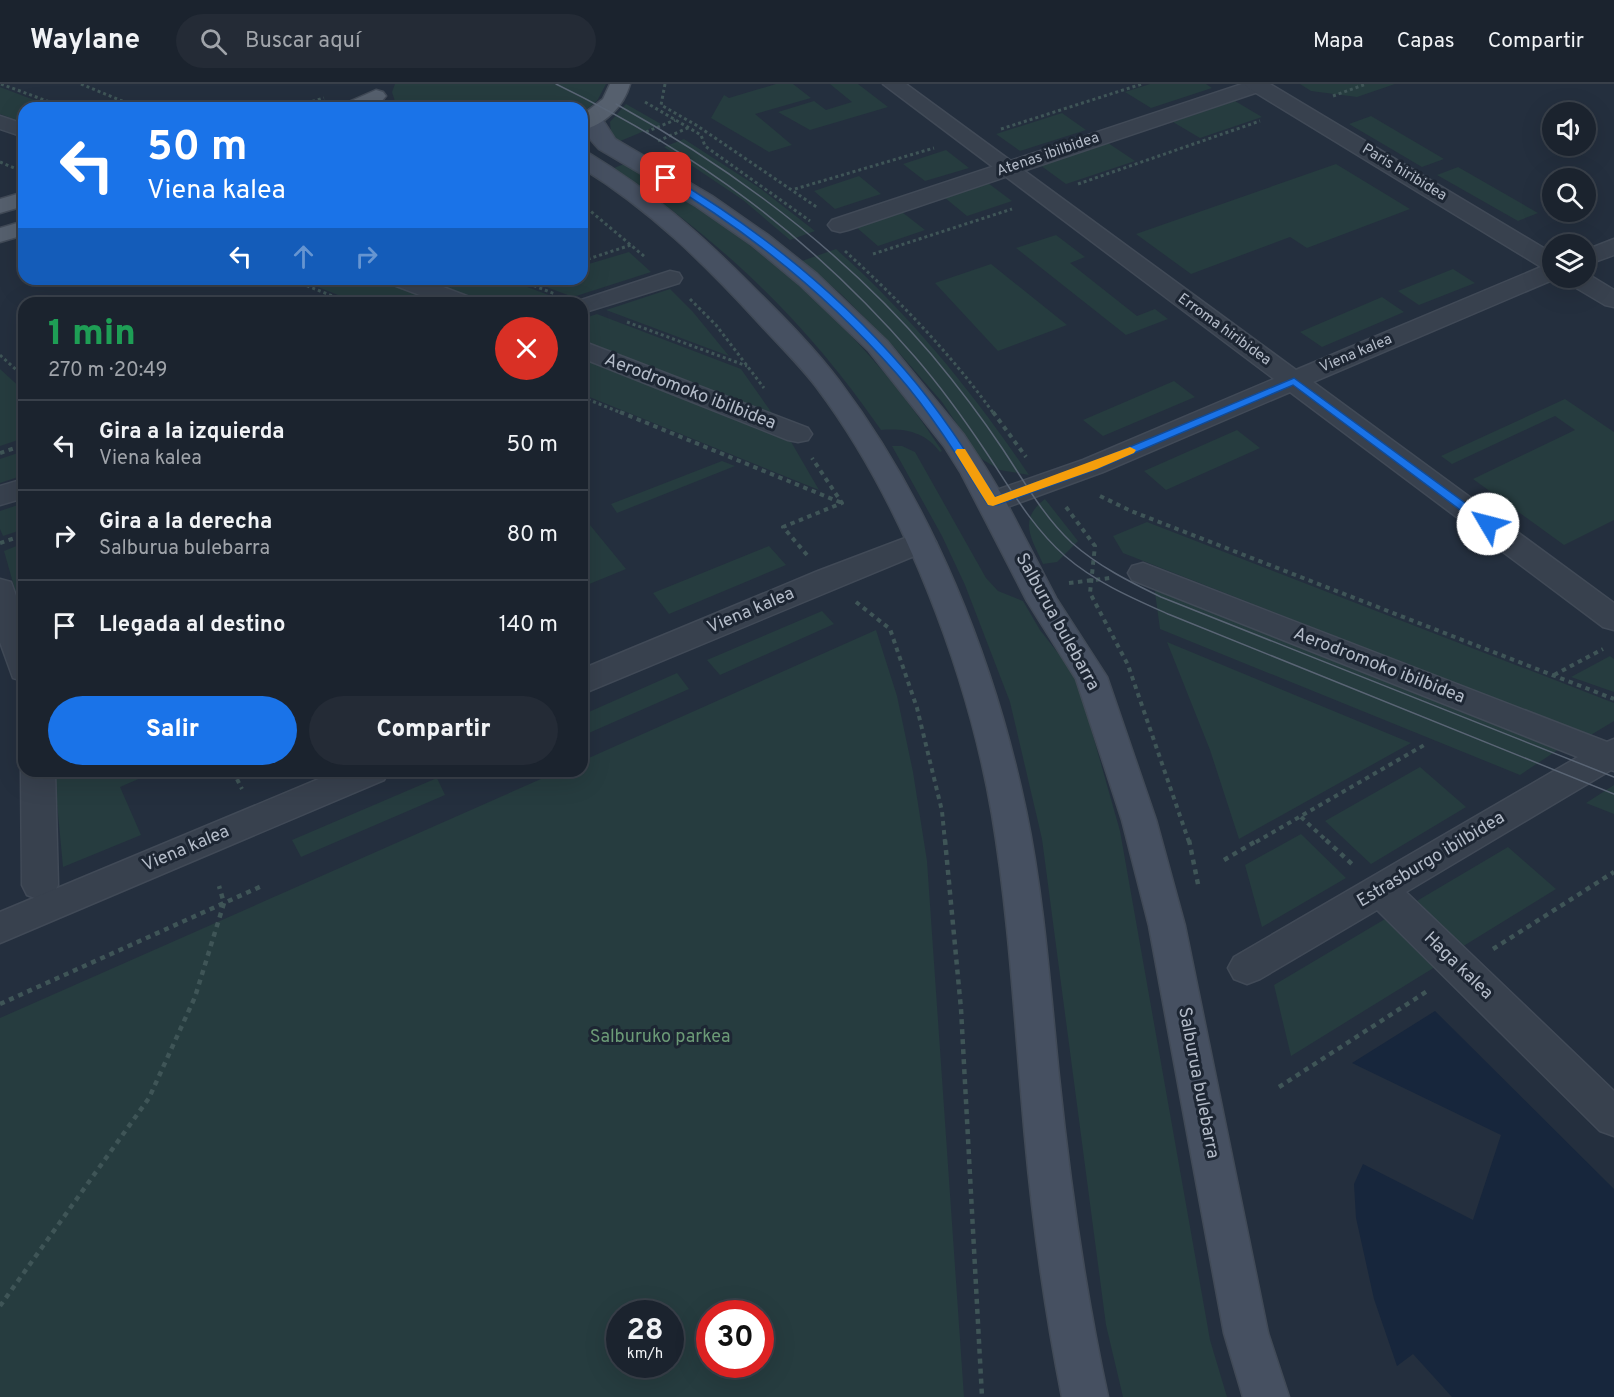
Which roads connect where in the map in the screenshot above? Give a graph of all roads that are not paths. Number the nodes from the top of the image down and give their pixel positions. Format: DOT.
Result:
graph roads {
  1 [pos="620,84"];
  2 [pos="892,84"];
  3 [pos="1256,85"];
  4 [pos="588,121"];
  5 [pos="0,122"];
  6 [pos="588,123"];
  7 [pos="18,129"];
  8 [pos="588,163"];
  9 [pos="1008,169"];
  10 [pos="18,201"];
  11 [pos="0,206"];
  12 [pos="840,225"];
  13 [pos="18,230"];
  14 [pos="0,235"];
  15 [pos="1614,246"];
  16 [pos="1596,254"];
  17 [pos="1542,257"];
  18 [pos="1542,275"];
  19 [pos="670,278"];
  20 [pos="416,285"];
  21 [pos="1594,288"];
  22 [pos="447,297"];
  23 [pos="1614,300"];
  24 [pos="588,303"];
  25 [pos="588,352"];
  26 [pos="1294,381"];
  27 [pos="804,445"];
  28 [pos="18,490"];
  29 [pos="0,496"];
  30 [pos="993,502"];
  31 [pos="921,542"];
  32 [pos="1143,573"];
  33 [pos="0,589"];
  34 [pos="1614,619"];
  35 [pos="18,650"];
  36 [pos="588,679"];
  37 [pos="1612,755"];
  38 [pos="38,777"];
  39 [pos="358,777"];
  40 [pos="40,885"];
  41 [pos="1380,890"];
  42 [pos="0,928"];
  43 [pos="1247,968"];
  44 [pos="1614,1118"];
  45 [pos="1085,1397"];
  46 [pos="1266,1397"];
  1 -- 4 [label="main road"];
  2 -- 9 [label="street, Erroma hiribidea"];
  3 -- 9 [label="street, Atenas ibilbidea"];
  3 -- 17 [label="street, Paris hiribidea"];
  5 -- 7 [label="street"];
  6 -- 30 [label="main road, Salburua bulebarra"];
  8 -- 31 [label="main road"];
  9 -- 12 [label="street, Atenas ibilbidea"];
  9 -- 26 [label="street, Erroma hiribidea"];
  10 -- 11 [label="main road"];
  13 -- 14 [label="main road"];
  15 -- 16 [label="street"];
  18 -- 26 [label="street, Viena kalea"];
  19 -- 24 [label="street"];
  20 -- 22 [label="street"];
  21 -- 23 [label="street"];
  25 -- 27 [label="street, Aerodromoko ibilbidea"];
  26 -- 30 [label="street, Viena kalea"];
  26 -- 34 [label="street, Erroma hiribidea"];
  28 -- 29 [label="street"];
  30 -- 46 [label="main road, Salburua bulebarra"];
  31 -- 36 [label="street, Viena kalea"];
  31 -- 45 [label="main road"];
  32 -- 37 [label="street, Aerodromoko ibilbidea"];
  33 -- 35 [label="street"];
  37 -- 41 [label="street, Estrasburgo ibilbidea"];
  38 -- 40 [label="street"];
  39 -- 42 [label="street, Viena kalea"];
  41 -- 43 [label="street, Estrasburgo ibilbidea"];
  41 -- 44 [label="street, Haga kalea"];
}
